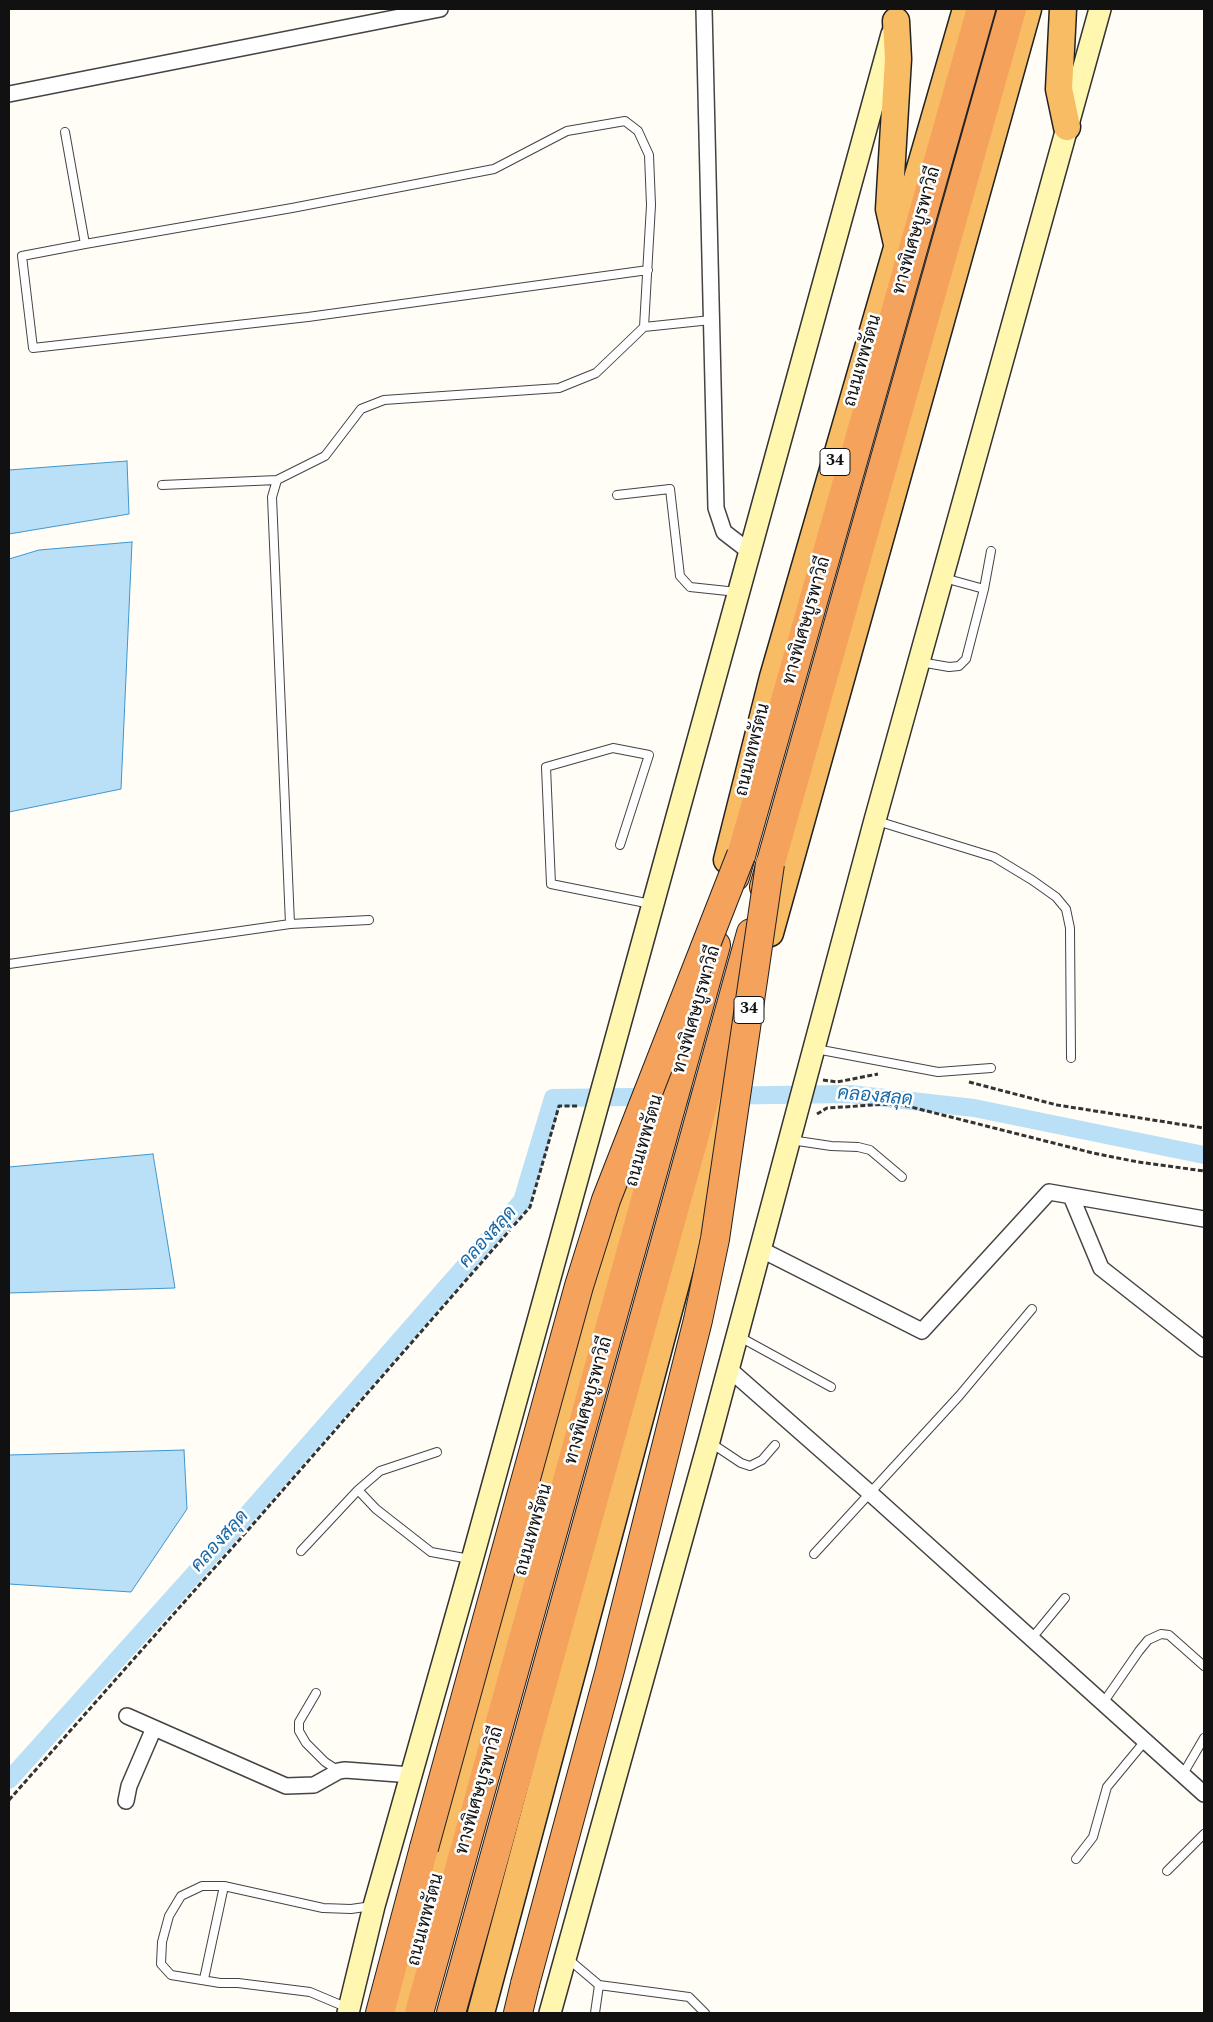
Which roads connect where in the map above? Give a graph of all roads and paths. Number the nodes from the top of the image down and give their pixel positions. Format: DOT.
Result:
graph roads {
  1 [pos="440,9"];
  2 [pos="704,9"];
  3 [pos="966,9"];
  4 [pos="981,9"];
  5 [pos="1012,9"];
  6 [pos="1028,9"];
  7 [pos="1063,9"];
  8 [pos="1100,9"];
  9 [pos="897,15"];
  10 [pos="9,94"];
  11 [pos="1067,128"];
  12 [pos="65,132"];
  13 [pos="85,244"];
  14 [pos="897,247"];
  15 [pos="648,270"];
  16 [pos="711,320"];
  17 [pos="644,328"];
  18 [pos="277,480"];
  19 [pos="162,485"];
  20 [pos="617,496"];
  21 [pos="991,551"];
  22 [pos="750,552"];
  23 [pos="942,578"];
  24 [pos="984,589"];
  25 [pos="739,592"];
  26 [pos="919,662"];
  27 [pos="875,820"];
  28 [pos="620,845"];
  29 [pos="741,855"];
  30 [pos="770,864"];
  31 [pos="653,904"];
  32 [pos="368,920"];
  33 [pos="290,924"];
  34 [pos="9,964"];
  35 [pos="814,1048"];
  36 [pos="1071,1058"];
  37 [pos="991,1068"];
  38 [pos="880,1073"];
  39 [pos="807,1075"];
  40 [pos="961,1081"];
  41 [pos="1204,1128"];
  42 [pos="590,1134"];
  43 [pos="799,1141"];
  44 [pos="1204,1171"];
  45 [pos="902,1178"];
  46 [pos="1072,1196"];
  47 [pos="1204,1219"];
  48 [pos="760,1249"];
  49 [pos="1032,1309"];
  50 [pos="736,1336"];
  51 [pos="1204,1349"];
  52 [pos="728,1369"];
  53 [pos="831,1387"];
  54 [pos="709,1441"];
  55 [pos="775,1445"];
  56 [pos="437,1452"];
  57 [pos="358,1490"];
  58 [pos="870,1493"];
  59 [pos="301,1551"];
  60 [pos="814,1554"];
  61 [pos="472,1560"];
  62 [pos="1065,1598"];
  63 [pos="1032,1638"];
  64 [pos="1204,1666"];
  65 [pos="316,1693"];
  66 [pos="1103,1703"];
  67 [pos="127,1716"];
  68 [pos="154,1728"];
  69 [pos="1204,1738"];
  70 [pos="1145,1741"];
  71 [pos="339,1771"];
  72 [pos="1182,1774"];
  73 [pos="412,1775"];
  74 [pos="1204,1794"];
  75 [pos="9,1800"];
  76 [pos="126,1801"];
  77 [pos="1204,1834"];
  78 [pos="1076,1859"];
  79 [pos="1167,1871"];
  80 [pos="224,1886"];
  81 [pos="374,1906"];
  82 [pos="566,1957"];
  83 [pos="204,1980"];
  84 [pos="599,1985"];
  85 [pos="349,2011"];
  86 [pos="380,2013"];
  87 [pos="401,2013"];
  88 [pos="419,2013"];
  89 [pos="452,2013"];
  90 [pos="481,2013"];
  91 [pos="518,2013"];
  92 [pos="550,2013"];
  93 [pos="595,2013"];
  94 [pos="705,2013"];
  1 -- 10 [label="street"];
  2 -- 16 [label="street"];
  3 -- 14 [label="highway, ถนนเทพรัตน / 34"];
  4 -- 29 [label="highway, ทางพิเศษบูรพาวิถี"];
  5 -- 30 [label="highway, ทางพิเศษบูรพาวิถี"];
  6 -- 90 [label="highway, 34"];
  7 -- 11 [label="highway"];
  8 -- 11 [label="main road"];
  9 -- 14 [label="highway"];
  9 -- 22 [label="main road"];
  11 -- 23 [label="main road"];
  12 -- 13 [label="lane"];
  13 -- 15 [label="lane"];
  13 -- 15 [label="lane"];
  14 -- 87 [label="highway, ถนนเทพรัตน / 34"];
  15 -- 17 [label="lane"];
  16 -- 17 [label="lane"];
  16 -- 22 [label="street"];
  17 -- 18 [label="lane"];
  18 -- 19 [label="lane"];
  18 -- 33 [label="lane"];
  20 -- 25 [label="lane"];
  21 -- 24 [label="lane"];
  22 -- 25 [label="main road"];
  23 -- 24 [label="lane"];
  23 -- 26 [label="main road"];
  24 -- 26 [label="lane"];
  25 -- 31 [label="main road"];
  26 -- 27 [label="main road"];
  27 -- 35 [label="main road"];
  27 -- 36 [label="lane"];
  28 -- 31 [label="lane"];
  29 -- 86 [label="highway, bridge"];
  29 -- 88 [label="highway, ทางพิเศษบูรพาวิถี, bridge"];
  30 -- 89 [label="highway, ทางพิเศษบูรพาวิถี, bridge"];
  30 -- 91 [label="highway, bridge"];
  31 -- 42 [label="main road"];
  32 -- 33 [label="lane"];
  33 -- 34 [label="lane"];
  35 -- 37 [label="lane"];
  35 -- 39 [label="main road"];
  38 -- 39 [label="path"];
  39 -- 43 [label="main road"];
  40 -- 41 [label="path"];
  42 -- 61 [label="main road"];
  42 -- 75 [label="path"];
  43 -- 44 [label="path"];
  43 -- 45 [label="lane"];
  43 -- 48 [label="main road"];
  46 -- 47 [label="street"];
  46 -- 48 [label="street"];
  46 -- 51 [label="street"];
  48 -- 50 [label="main road"];
  49 -- 58 [label="lane"];
  50 -- 52 [label="main road"];
  50 -- 53 [label="lane"];
  52 -- 54 [label="main road"];
  52 -- 58 [label="street"];
  54 -- 55 [label="lane"];
  54 -- 82 [label="main road"];
  56 -- 57 [label="lane"];
  57 -- 59 [label="lane"];
  57 -- 61 [label="lane"];
  58 -- 60 [label="lane"];
  58 -- 63 [label="street"];
  61 -- 73 [label="main road"];
  62 -- 63 [label="lane"];
  63 -- 66 [label="street"];
  64 -- 66 [label="lane"];
  65 -- 71 [label="lane"];
  66 -- 70 [label="street"];
  67 -- 68 [label="street"];
  68 -- 71 [label="street"];
  68 -- 76 [label="street"];
  69 -- 72 [label="lane"];
  70 -- 72 [label="street"];
  70 -- 78 [label="lane"];
  71 -- 73 [label="street"];
  72 -- 74 [label="street"];
  73 -- 81 [label="main road"];
  77 -- 79 [label="lane"];
  80 -- 81 [label="lane"];
  80 -- 83 [label="lane"];
  80 -- 83 [label="lane"];
  81 -- 85 [label="main road"];
  82 -- 84 [label="lane"];
  82 -- 92 [label="main road"];
  83 -- 85 [label="lane"];
  84 -- 93 [label="lane"];
  84 -- 94 [label="lane"];
}
